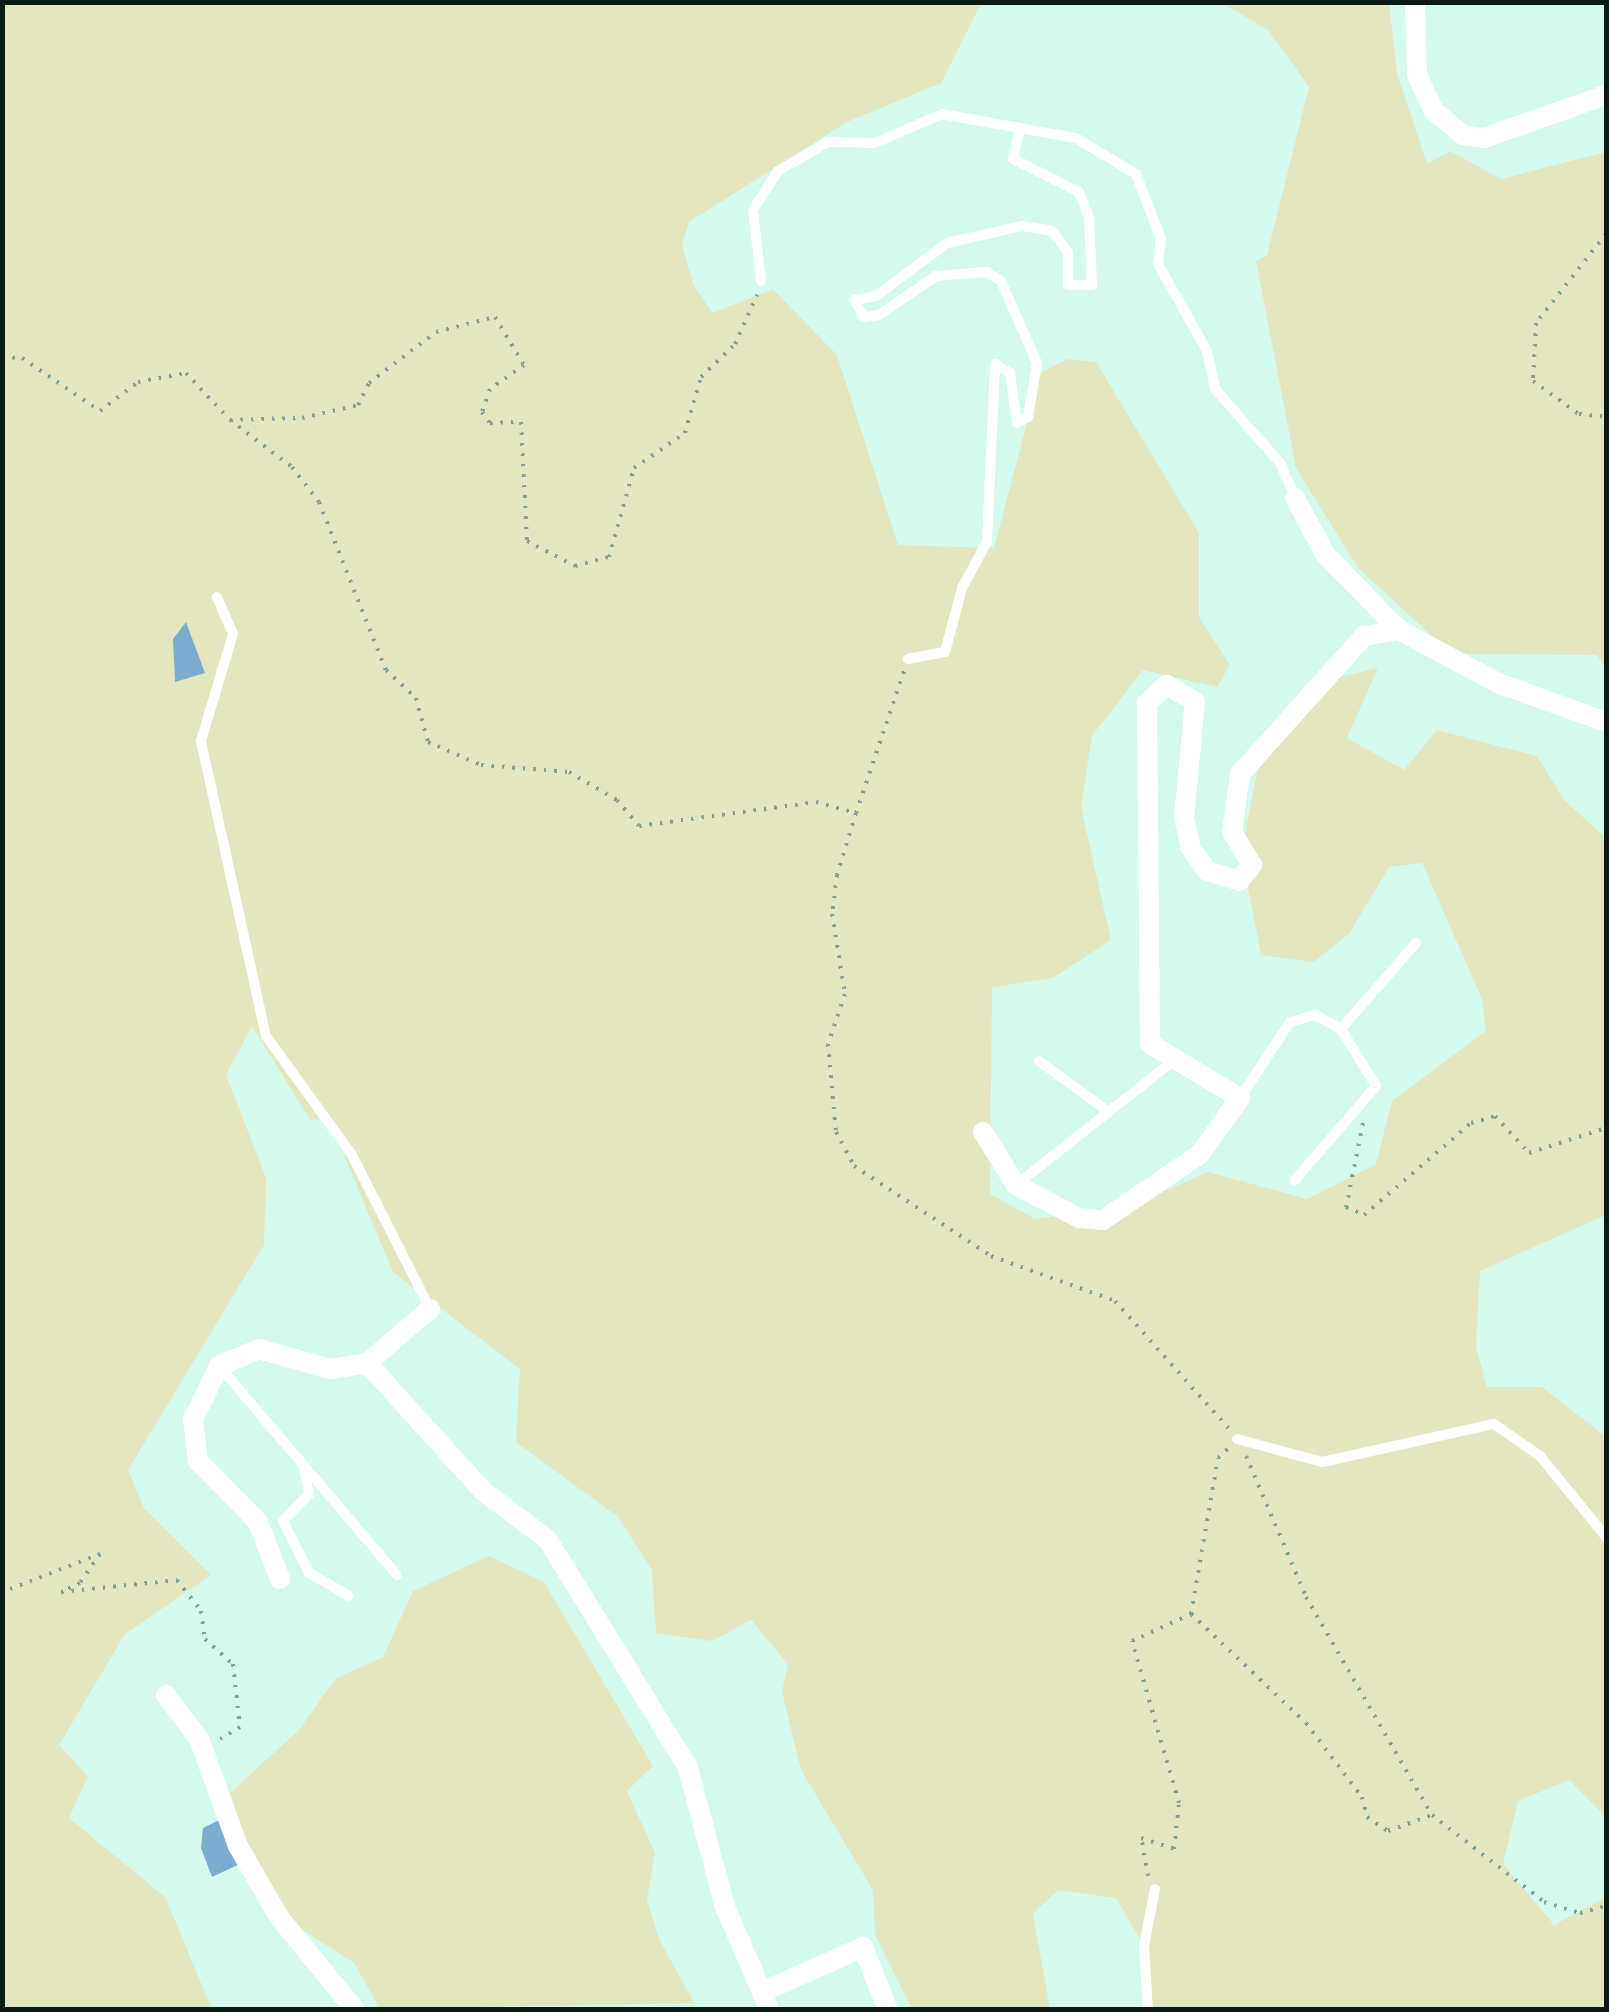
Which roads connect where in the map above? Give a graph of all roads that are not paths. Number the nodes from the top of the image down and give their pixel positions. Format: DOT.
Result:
graph roads {
  1 [pos="1415,2"];
  2 [pos="1606,95"];
  3 [pos="1019,132"];
  4 [pos="761,281"];
  5 [pos="1295,498"];
  6 [pos="217,597"];
  7 [pos="1399,630"];
  8 [pos="908,659"];
  9 [pos="1606,722"];
  10 [pos="1416,943"];
  11 [pos="1341,1030"];
  12 [pos="1174,1060"];
  13 [pos="1039,1061"];
  14 [pos="1240,1098"];
  15 [pos="1110,1112"];
  16 [pos="982,1132"];
  17 [pos="1295,1180"];
  18 [pos="1016,1186"];
  19 [pos="430,1309"];
  20 [pos="367,1363"];
  21 [pos="220,1366"];
  22 [pos="1237,1439"];
  23 [pos="303,1464"];
  24 [pos="1606,1537"];
  25 [pos="397,1576"];
  26 [pos="280,1579"];
  27 [pos="349,1596"];
  28 [pos="166,1695"];
  29 [pos="1155,1889"];
  30 [pos="766,2001"];
  31 [pos="355,2010"];
  32 [pos="888,2010"];
  33 [pos="1148,2010"];
  1 -- 2 [label="street"];
  3 -- 4 [label="lane"];
  3 -- 5 [label="lane"];
  3 -- 8 [label="lane"];
  5 -- 7 [label="street"];
  6 -- 19 [label="lane"];
  7 -- 9 [label="street"];
  7 -- 12 [label="street"];
  10 -- 11 [label="lane"];
  11 -- 14 [label="lane"];
  11 -- 17 [label="lane"];
  12 -- 14 [label="street"];
  12 -- 15 [label="lane"];
  13 -- 15 [label="lane"];
  14 -- 18 [label="street"];
  15 -- 18 [label="lane"];
  16 -- 18 [label="street"];
  19 -- 20 [label="street"];
  20 -- 21 [label="street"];
  20 -- 30 [label="street"];
  21 -- 23 [label="lane"];
  21 -- 26 [label="street"];
  22 -- 24 [label="lane"];
  23 -- 25 [label="lane"];
  23 -- 27 [label="lane"];
  28 -- 31 [label="street"];
  29 -- 33 [label="lane"];
  30 -- 32 [label="street"];
}
